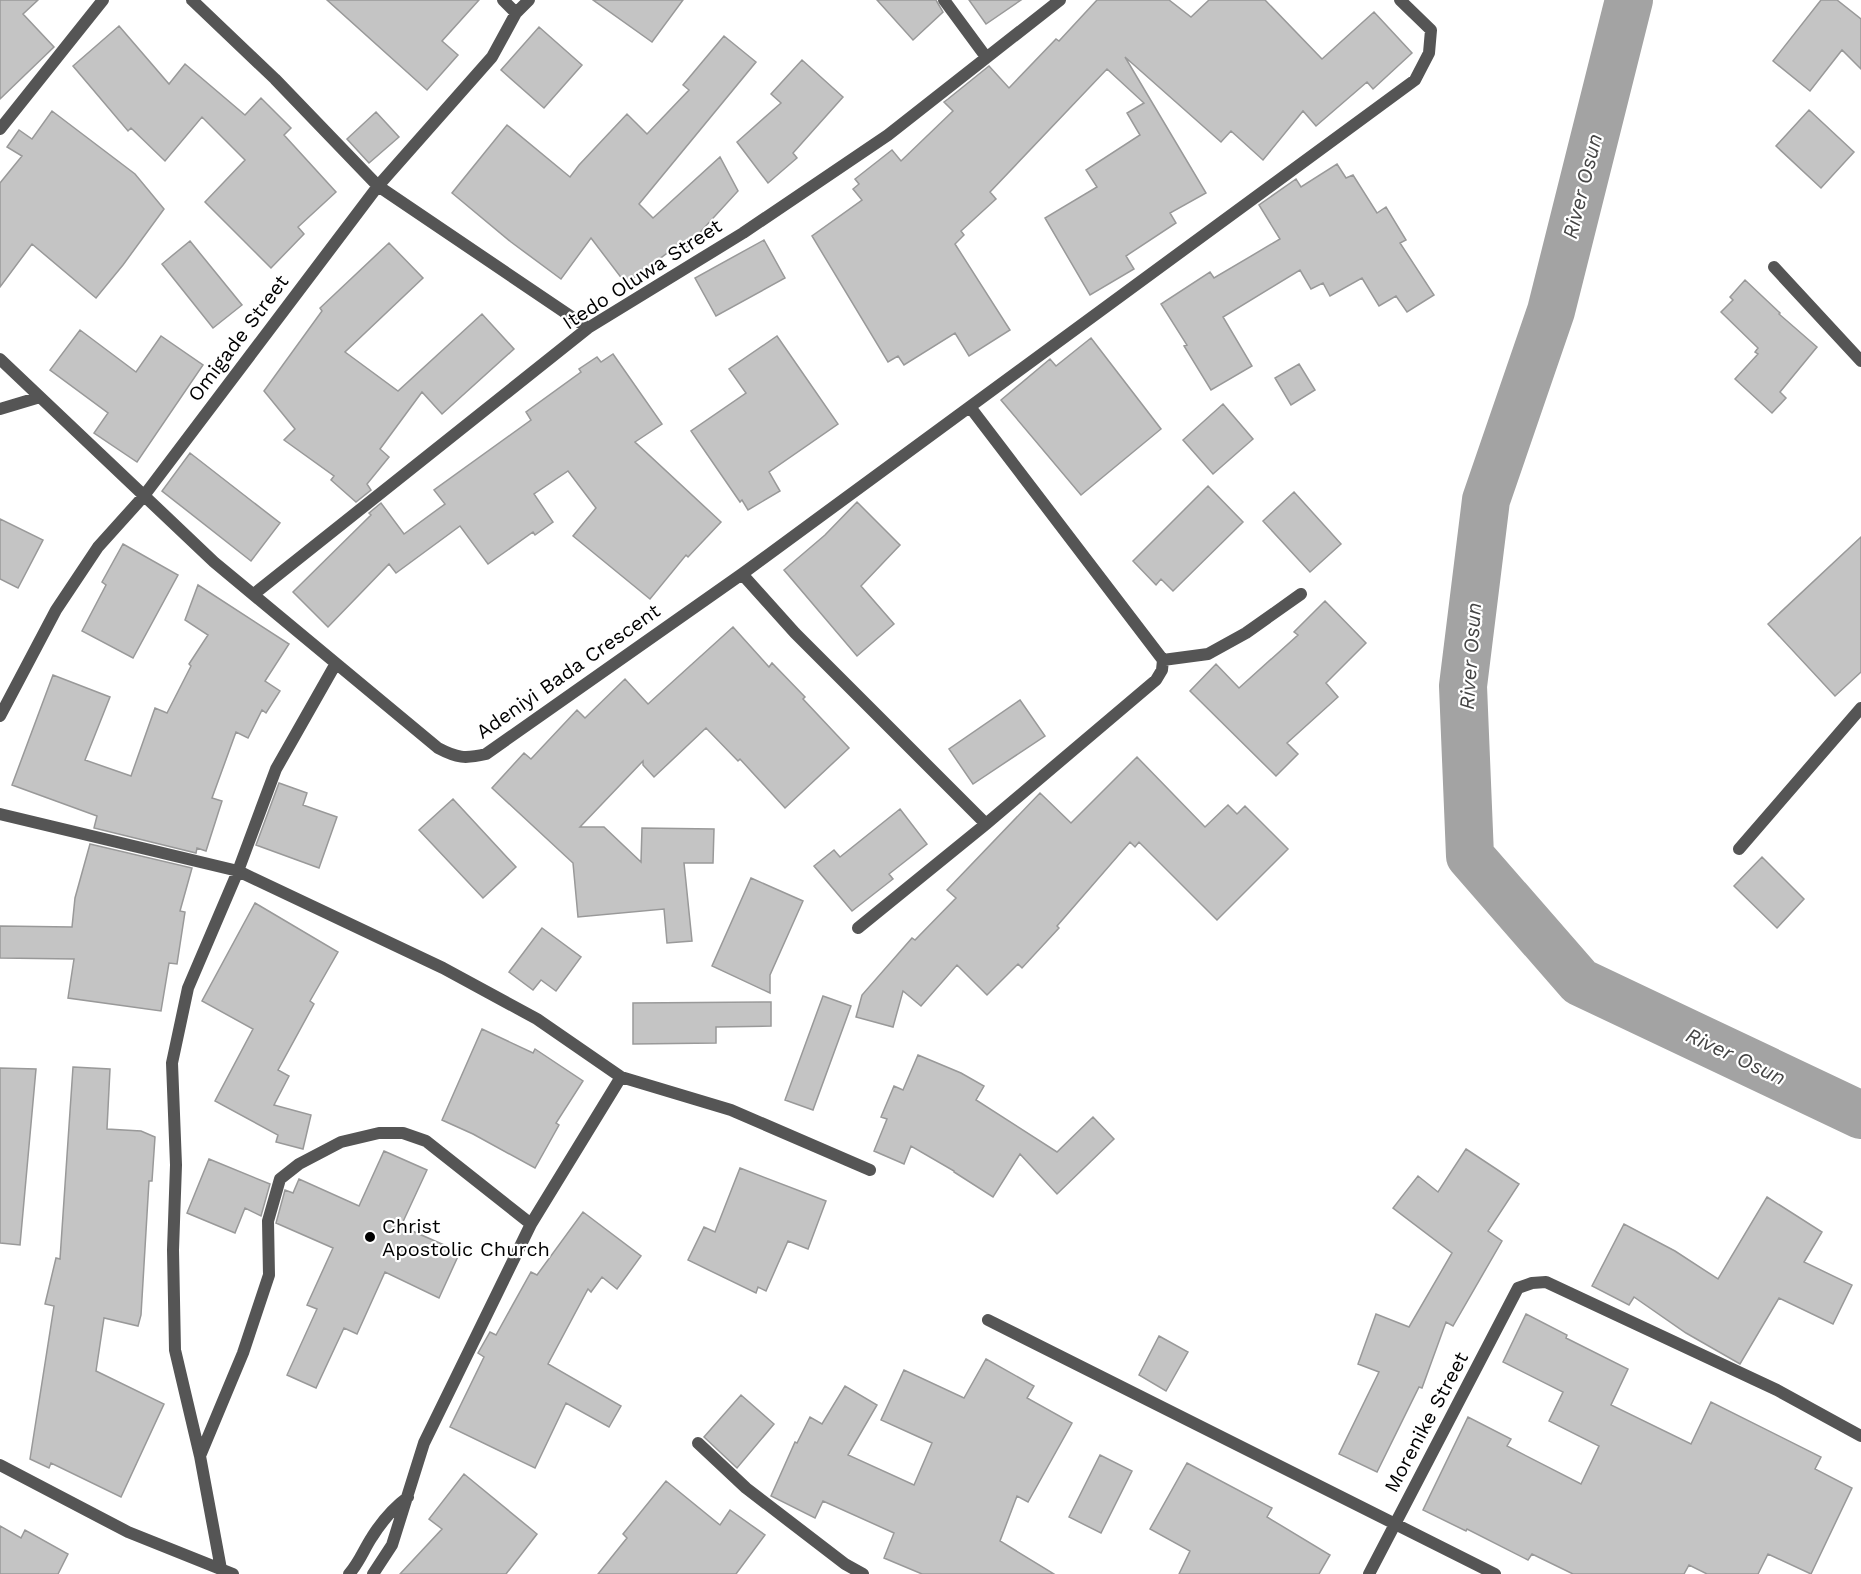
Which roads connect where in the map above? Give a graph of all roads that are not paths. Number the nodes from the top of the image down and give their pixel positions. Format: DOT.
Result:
graph roads {
  1 [pos="103,0"];
  2 [pos="192,0"];
  3 [pos="503,0"];
  4 [pos="529,0"];
  5 [pos="945,0"];
  6 [pos="1060,0"];
  7 [pos="1400,0"];
  8 [pos="516,13"];
  9 [pos="986,57"];
  10 [pos="0,129"];
  11 [pos="378,186"];
  12 [pos="1774,267"];
  13 [pos="588,328"];
  14 [pos="0,360"];
  15 [pos="1861,361"];
  16 [pos="40,397"];
  17 [pos="970,407"];
  18 [pos="0,409"];
  19 [pos="143,497"];
  20 [pos="742,574"];
  21 [pos="254,594"];
  22 [pos="1301,594"];
  23 [pos="1163,660"];
  24 [pos="335,665"];
  25 [pos="1861,708"];
  26 [pos="0,716"];
  27 [pos="0,814"];
  28 [pos="986,824"];
  29 [pos="1739,849"];
  30 [pos="238,871"];
  31 [pos="858,928"];
  32 [pos="621,1077"];
  33 [pos="870,1170"];
  34 [pos="531,1224"];
  35 [pos="988,1320"];
  36 [pos="1859,1431"];
  37 [pos="698,1443"];
  38 [pos="200,1456"];
  39 [pos="0,1465"];
  40 [pos="408,1497"];
  41 [pos="1394,1524"];
  42 [pos="227,1571"];
  43 [pos="349,1574"];
  44 [pos="373,1574"];
  45 [pos="863,1574"];
  46 [pos="1369,1574"];
  47 [pos="1495,1574"];
  1 -- 10 [label="street"];
  2 -- 11 [label="street"];
  3 -- 8 [label="street"];
  4 -- 8 [label="street, Omigade Street"];
  5 -- 9 [label="street"];
  6 -- 9 [label="street, Itedo Oluwa Street"];
  7 -- 17 [label="street, Adeniyi Bada Crescent"];
  8 -- 11 [label="street, Omigade Street"];
  9 -- 13 [label="street, Itedo Oluwa Street"];
  11 -- 13 [label="street"];
  11 -- 19 [label="street, Omigade Street"];
  12 -- 15 [label="street"];
  13 -- 21 [label="street, Itedo Oluwa Street"];
  14 -- 16 [label="street, Adeniyi Bada Crescent"];
  16 -- 18 [label="street"];
  16 -- 19 [label="street, Adeniyi Bada Crescent"];
  17 -- 20 [label="street, Adeniyi Bada Crescent"];
  17 -- 23 [label="street"];
  19 -- 21 [label="street, Adeniyi Bada Crescent"];
  19 -- 26 [label="street, Omigade Street"];
  20 -- 24 [label="street, Adeniyi Bada Crescent"];
  20 -- 28 [label="street"];
  21 -- 24 [label="street, Adeniyi Bada Crescent"];
  22 -- 23 [label="street"];
  23 -- 28 [label="street"];
  24 -- 30 [label="street"];
  25 -- 29 [label="street"];
  27 -- 30 [label="street"];
  28 -- 31 [label="street"];
  30 -- 32 [label="street"];
  30 -- 38 [label="street"];
  32 -- 33 [label="street"];
  32 -- 34 [label="street"];
  34 -- 38 [label="street"];
  34 -- 40 [label="street"];
  35 -- 41 [label="street"];
  36 -- 41 [label="street, Morenike Street"];
  37 -- 45 [label="street"];
  38 -- 42 [label="street"];
  39 -- 42 [label="street"];
  40 -- 43 [label="street"];
  40 -- 44 [label="street"];
  41 -- 46 [label="street, Morenike Street"];
  41 -- 47 [label="street"];
}
